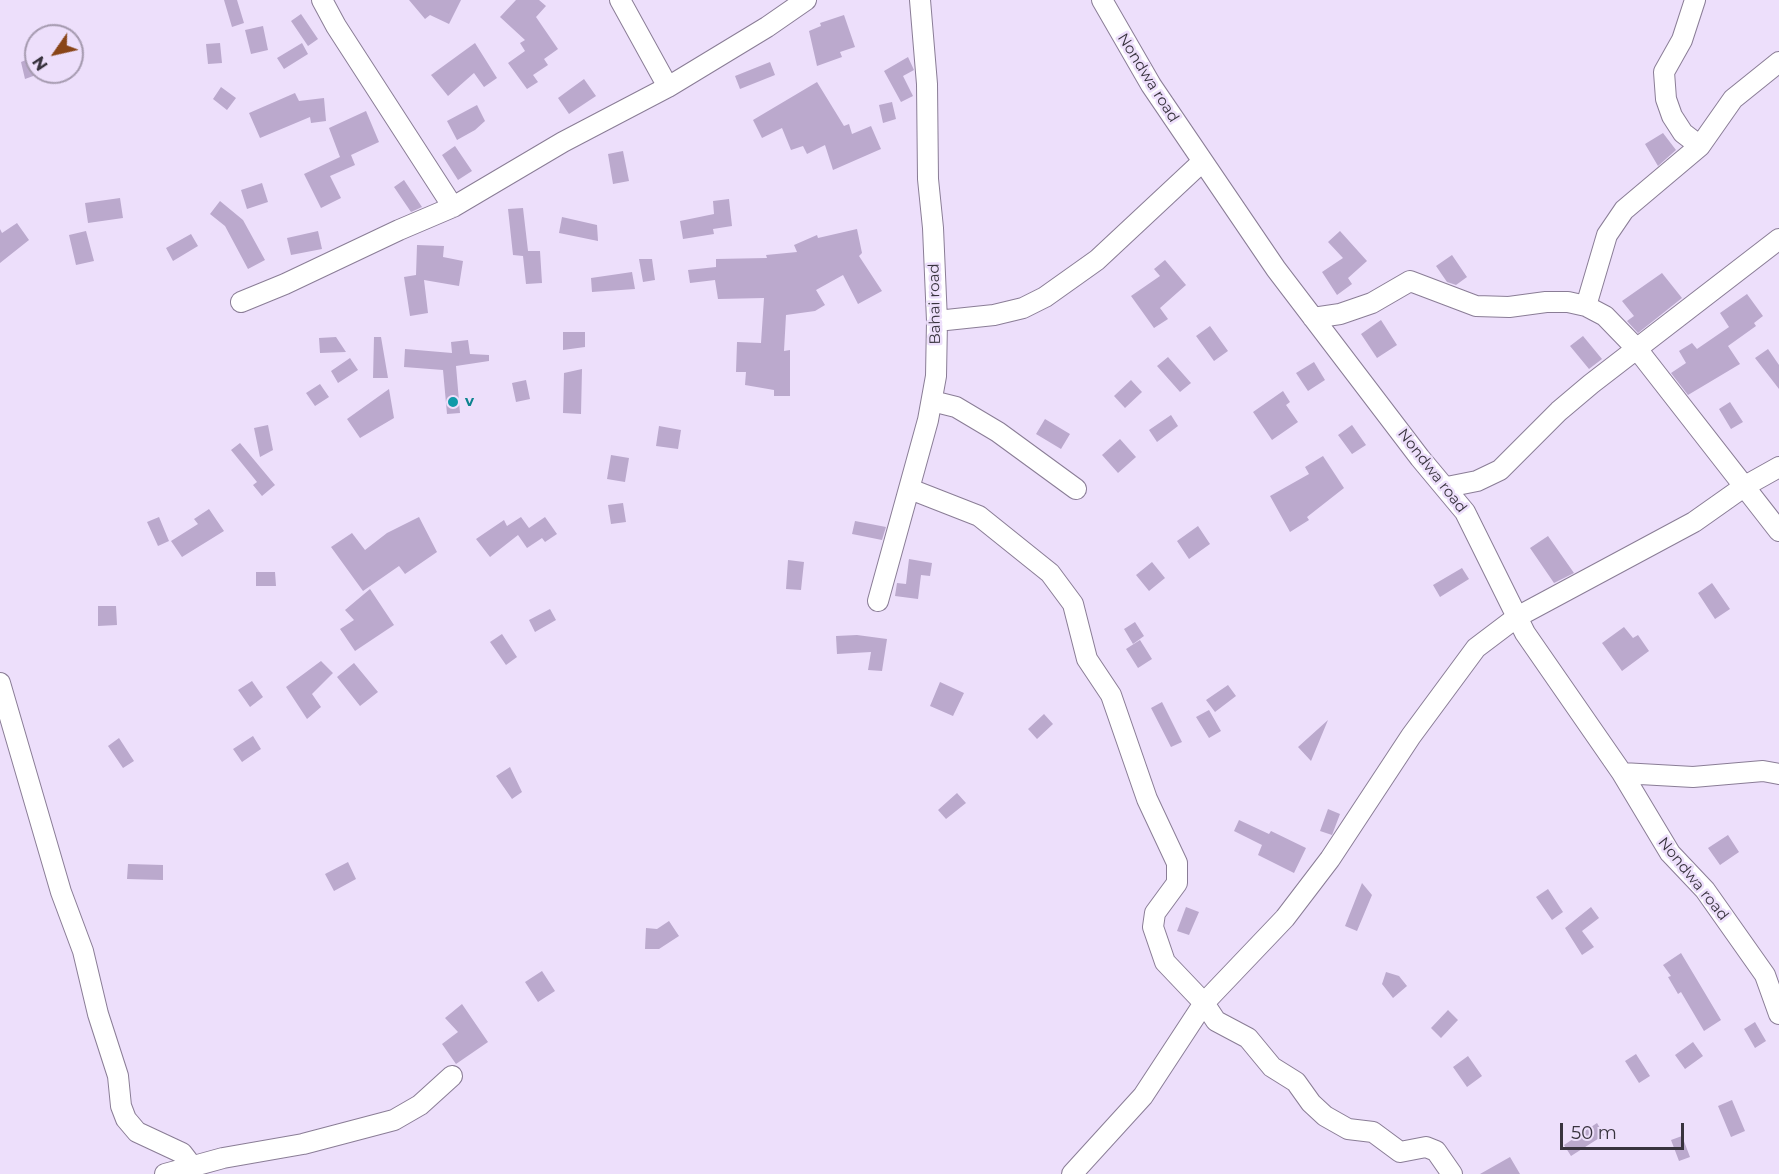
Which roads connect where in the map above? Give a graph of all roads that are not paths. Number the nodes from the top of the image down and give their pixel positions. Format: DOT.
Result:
graph roads {
  1 [pos="322,0"];
  2 [pos="620,0"];
  3 [pos="806,0"];
  4 [pos="920,0"];
  5 [pos="1102,0"];
  6 [pos="1695,0"];
  7 [pos="1779,62"];
  8 [pos="668,87"];
  9 [pos="1700,147"];
  10 [pos="1202,162"];
  11 [pos="453,207"];
  12 [pos="1779,239"];
  13 [pos="241,302"];
  14 [pos="1586,306"];
  15 [pos="1313,318"];
  16 [pos="937,321"];
  17 [pos="1636,350"];
  18 [pos="932,400"];
  19 [pos="1779,467"];
  20 [pos="1447,487"];
  21 [pos="910,489"];
  22 [pos="1076,489"];
  23 [pos="1750,493"];
  24 [pos="1779,511"];
  25 [pos="1779,531"];
  26 [pos="878,600"];
  27 [pos="1517,617"];
  28 [pos="0,683"];
  29 [pos="1622,773"];
  30 [pos="1779,774"];
  31 [pos="1204,1004"];
  32 [pos="1779,1014"];
  33 [pos="452,1076"];
  34 [pos="192,1166"];
  35 [pos="165,1174"];
  36 [pos="1072,1174"];
  37 [pos="1452,1174"];
  1 -- 11 [label="street"];
  2 -- 8 [label="street"];
  3 -- 8 [label="street"];
  4 -- 16 [label="street, Bahai road"];
  5 -- 10 [label="street, Nondwa road"];
  6 -- 9 [label="street"];
  7 -- 9 [label="street"];
  8 -- 11 [label="street"];
  9 -- 14 [label="street"];
  10 -- 15 [label="street, Nondwa road"];
  10 -- 16 [label="street"];
  11 -- 13 [label="street"];
  12 -- 17 [label="street"];
  14 -- 15 [label="street"];
  14 -- 17 [label="street"];
  15 -- 20 [label="street, Nondwa road"];
  16 -- 18 [label="street, Bahai road"];
  17 -- 20 [label="street"];
  17 -- 23 [label="street"];
  18 -- 21 [label="street, Bahai road"];
  18 -- 22 [label="street"];
  19 -- 23 [label="street"];
  20 -- 27 [label="street, Nondwa road"];
  21 -- 26 [label="street, Bahai road"];
  21 -- 31 [label="street"];
  23 -- 24 [label="street"];
  23 -- 25 [label="street"];
  23 -- 27 [label="street"];
  27 -- 29 [label="street, Nondwa road"];
  27 -- 31 [label="street"];
  28 -- 34 [label="street"];
  29 -- 30 [label="street"];
  29 -- 32 [label="street, Nondwa road"];
  31 -- 36 [label="street"];
  31 -- 37 [label="street"];
  33 -- 34 [label="street"];
  34 -- 35 [label="street"];
}
